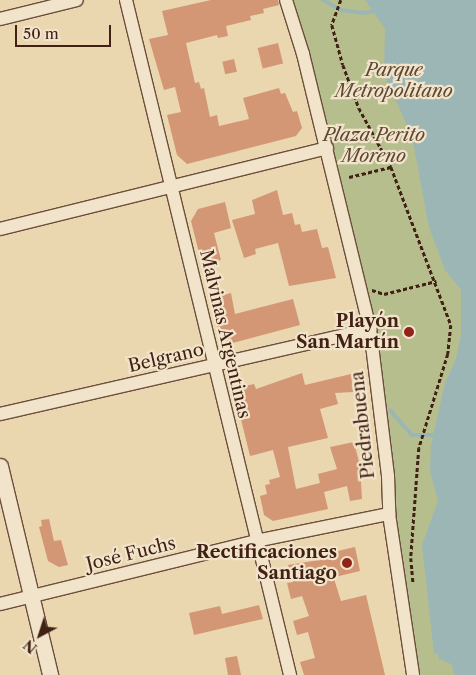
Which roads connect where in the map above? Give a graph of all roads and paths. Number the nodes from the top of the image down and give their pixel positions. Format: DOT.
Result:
graph roads {
  1 [pos="77,0"];
  2 [pos="126,0"];
  3 [pos="286,0"];
  4 [pos="340,2"];
  5 [pos="0,19"];
  6 [pos="327,148"];
  7 [pos="390,167"];
  8 [pos="349,177"];
  9 [pos="173,185"];
  10 [pos="0,229"];
  11 [pos="436,281"];
  12 [pos="361,286"];
  13 [pos="370,329"];
  14 [pos="213,365"];
  15 [pos="0,414"];
  16 [pos="0,466"];
  17 [pos="389,514"];
  18 [pos="256,541"];
  19 [pos="414,586"];
  20 [pos="31,597"];
  21 [pos="0,604"];
  22 [pos="50,675"];
  23 [pos="290,675"];
  24 [pos="413,675"];
  1 -- 5 [label="street"];
  2 -- 9 [label="street, Malvinas Argentinas"];
  3 -- 6 [label="street, Piedrabuena"];
  4 -- 7 [label="path"];
  6 -- 9 [label="street"];
  6 -- 12 [label="street, Piedrabuena"];
  7 -- 8 [label="path"];
  7 -- 11 [label="path"];
  9 -- 10 [label="street"];
  9 -- 14 [label="street, Malvinas Argentinas"];
  11 -- 12 [label="path"];
  11 -- 19 [label="path"];
  12 -- 13 [label="street, Piedrabuena"];
  13 -- 14 [label="street, Belgrano"];
  13 -- 17 [label="street, Piedrabuena"];
  14 -- 15 [label="street, Belgrano"];
  14 -- 18 [label="street, Malvinas Argentinas"];
  16 -- 20 [label="street"];
  17 -- 18 [label="street, José Fuchs"];
  17 -- 24 [label="street, Piedrabuena"];
  18 -- 20 [label="street, José Fuchs"];
  18 -- 23 [label="street, Malvinas Argentinas"];
  20 -- 21 [label="street, José Fuchs"];
  20 -- 22 [label="street"];
}
